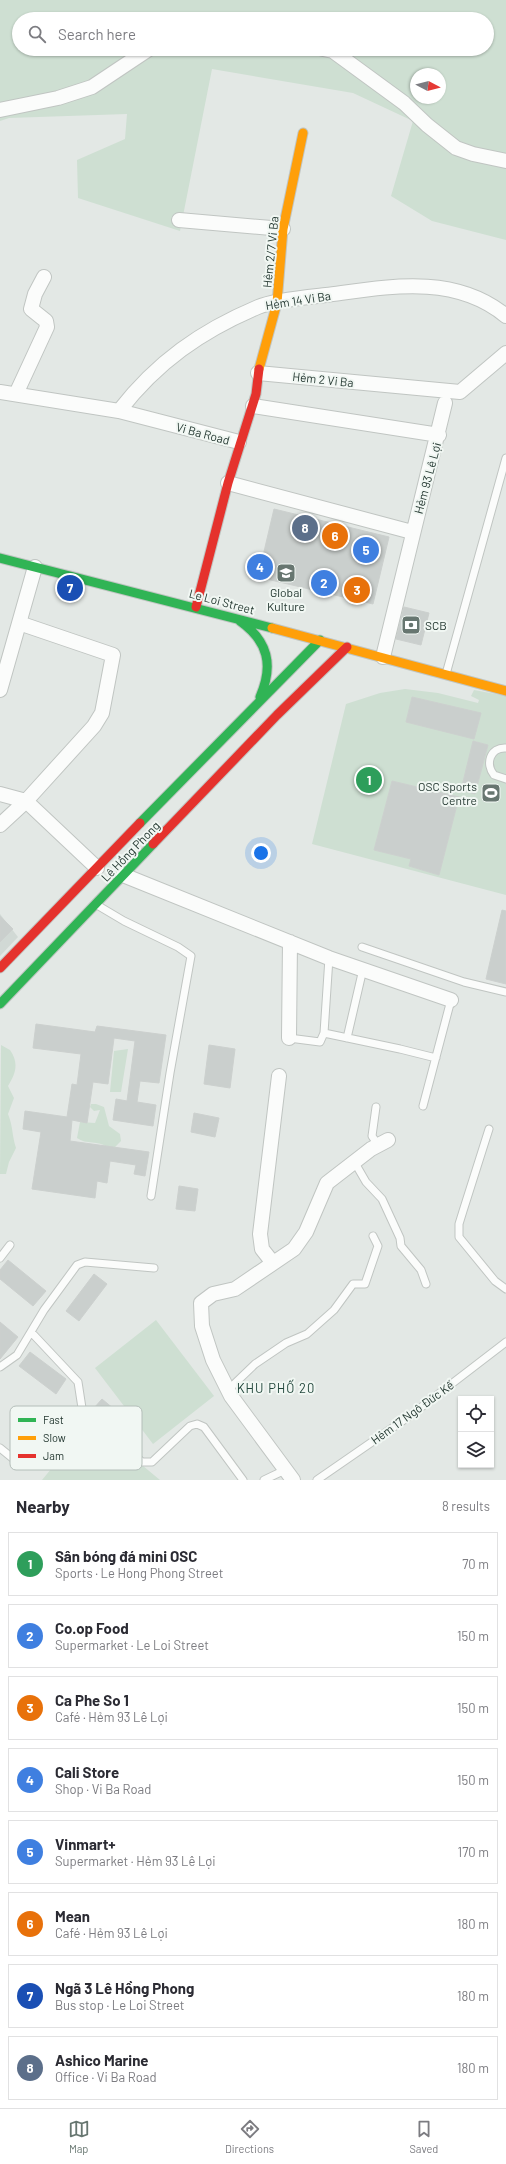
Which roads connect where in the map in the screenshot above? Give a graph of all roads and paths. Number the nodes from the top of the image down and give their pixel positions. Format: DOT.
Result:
graph roads {
  1 [pos="138,56"];
  2 [pos="340,56"];
  3 [pos="0,110"];
  4 [pos="303,133"];
  5 [pos="506,161"];
  6 [pos="179,220"];
  7 [pos="283,228"];
  8 [pos="44,277"];
  9 [pos="277,303"];
  10 [pos="506,316"];
  11 [pos="506,353"];
  12 [pos="258,372"];
  13 [pos="0,392"];
  14 [pos="16,394"];
  15 [pos="445,403"];
  16 [pos="253,406"];
  17 [pos="120,411"];
  18 [pos="439,435"];
  19 [pos="240,442"];
  20 [pos="506,458"];
  21 [pos="228,483"];
  22 [pos="412,532"];
  23 [pos="0,558"];
  24 [pos="35,567"];
  25 [pos="196,607"];
  26 [pos="230,616"];
  27 [pos="19,623"];
  28 [pos="320,640"];
  29 [pos="347,647"];
  30 [pos="383,657"];
  31 [pos="446,674"];
  32 [pos="289,687"];
  33 [pos="0,690"];
  34 [pos="506,691"];
  35 [pos="259,700"];
  36 [pos="506,748"];
  37 [pos="506,779"];
  38 [pos="0,794"];
  39 [pos="26,801"];
  40 [pos="0,825"];
  41 [pos="109,876"];
  42 [pos="95,904"];
  43 [pos="290,942"];
  44 [pos="362,947"];
  45 [pos="329,958"];
  46 [pos="0,968"];
  47 [pos="362,970"];
  48 [pos="506,992"];
  49 [pos="451,1000"];
  50 [pos="0,1004"];
  51 [pos="324,1033"];
  52 [pos="289,1038"];
  53 [pos="347,1038"];
  54 [pos="436,1058"];
  55 [pos="279,1076"];
  56 [pos="423,1106"];
  57 [pos="376,1107"];
  58 [pos="489,1129"];
  59 [pos="383,1142"];
  60 [pos="355,1163"];
  61 [pos="151,1196"];
  62 [pos="373,1236"];
  63 [pos="10,1245"];
  64 [pos="0,1258"];
  65 [pos="273,1263"];
  66 [pos="154,1268"];
  67 [pos="426,1284"];
  68 [pos="506,1289"];
  69 [pos="31,1332"];
  70 [pos="506,1342"];
  71 [pos="0,1367"];
  72 [pos="228,1390"];
  73 [pos="82,1406"];
  74 [pos="0,1448"];
  75 [pos="10,1456"];
  76 [pos="142,1461"];
  77 [pos="289,1475"];
  78 [pos="243,1480"];
  79 [pos="264,1480"];
  80 [pos="317,1480"];
  1 -- 3 [label="street"];
  2 -- 5 [label="street"];
  4 -- 7 [label="main road, Hẻm 2/7 Vi Ba"];
  6 -- 7 [label="street"];
  7 -- 9 [label="main road, Hẻm 2/7 Vi Ba"];
  8 -- 14 [label="street"];
  9 -- 10 [label="street, Hẻm 14 Vi Ba"];
  9 -- 12 [label="main road, Hẻm 2/7 Vi Ba"];
  9 -- 17 [label="street, Hẻm 14 Vi Ba"];
  11 -- 12 [label="street, Hẻm 2 Vi Ba"];
  12 -- 16 [label="main road"];
  13 -- 14 [label="street, Vi Ba Road"];
  14 -- 17 [label="street, Vi Ba Road"];
  15 -- 18 [label="street"];
  16 -- 18 [label="street, Hẻm 93 Lê Lợi"];
  16 -- 19 [label="main road"];
  17 -- 19 [label="street, Vi Ba Road"];
  18 -- 22 [label="street, Hẻm 93 Lê Lợi"];
  19 -- 21 [label="main road, Vi Ba Road"];
  20 -- 31 [label="lane"];
  21 -- 22 [label="street"];
  21 -- 25 [label="main road, Vi Ba Road"];
  22 -- 30 [label="street, Hẻm 93 Lê Lợi"];
  23 -- 24 [label="main road, Le Loi Street"];
  24 -- 25 [label="main road, Le Loi Street"];
  24 -- 27 [label="street"];
  25 -- 26 [label="main road, Le Loi Street"];
  26 -- 28 [label="main road, Le Loi Street"];
  26 -- 35 [label="main road"];
  27 -- 33 [label="street"];
  27 -- 39 [label="street"];
  28 -- 29 [label="main road, Le Loi Street"];
  28 -- 32 [label="main road"];
  29 -- 30 [label="main road, Le Loi Street"];
  29 -- 32 [label="main road"];
  30 -- 31 [label="main road, Le Loi Street"];
  31 -- 34 [label="main road, Le Loi Street"];
  32 -- 35 [label="main road, Lê Hồng Phong"];
  32 -- 41 [label="main road"];
  35 -- 41 [label="main road, Lê Hồng Phong"];
  36 -- 37 [label="lane"];
  38 -- 39 [label="street"];
  39 -- 40 [label="street"];
  39 -- 41 [label="street"];
  41 -- 42 [label="main road, Lê Hồng Phong"];
  41 -- 43 [label="street"];
  41 -- 46 [label="main road, Lê Hồng Phong"];
  42 -- 50 [label="main road, Lê Hồng Phong"];
  42 -- 61 [label="lane"];
  43 -- 45 [label="street"];
  43 -- 52 [label="street"];
  44 -- 48 [label="lane"];
  45 -- 47 [label="street"];
  45 -- 51 [label="lane"];
  47 -- 49 [label="street"];
  47 -- 53 [label="lane"];
  49 -- 54 [label="lane"];
  51 -- 52 [label="lane"];
  51 -- 53 [label="lane"];
  53 -- 54 [label="lane"];
  54 -- 56 [label="lane"];
  55 -- 65 [label="street"];
  57 -- 59 [label="lane"];
  58 -- 68 [label="lane"];
  59 -- 60 [label="street"];
  60 -- 65 [label="street"];
  60 -- 67 [label="lane"];
  62 -- 72 [label="lane"];
  63 -- 64 [label="lane"];
  65 -- 72 [label="street"];
  66 -- 69 [label="lane"];
  69 -- 71 [label="lane"];
  69 -- 73 [label="lane"];
  70 -- 80 [label="lane, Hẻm 17 Ngô Đức Kế"];
  72 -- 77 [label="street"];
  74 -- 75 [label="lane"];
  76 -- 78 [label="lane"];
  77 -- 79 [label="lane"];
}
